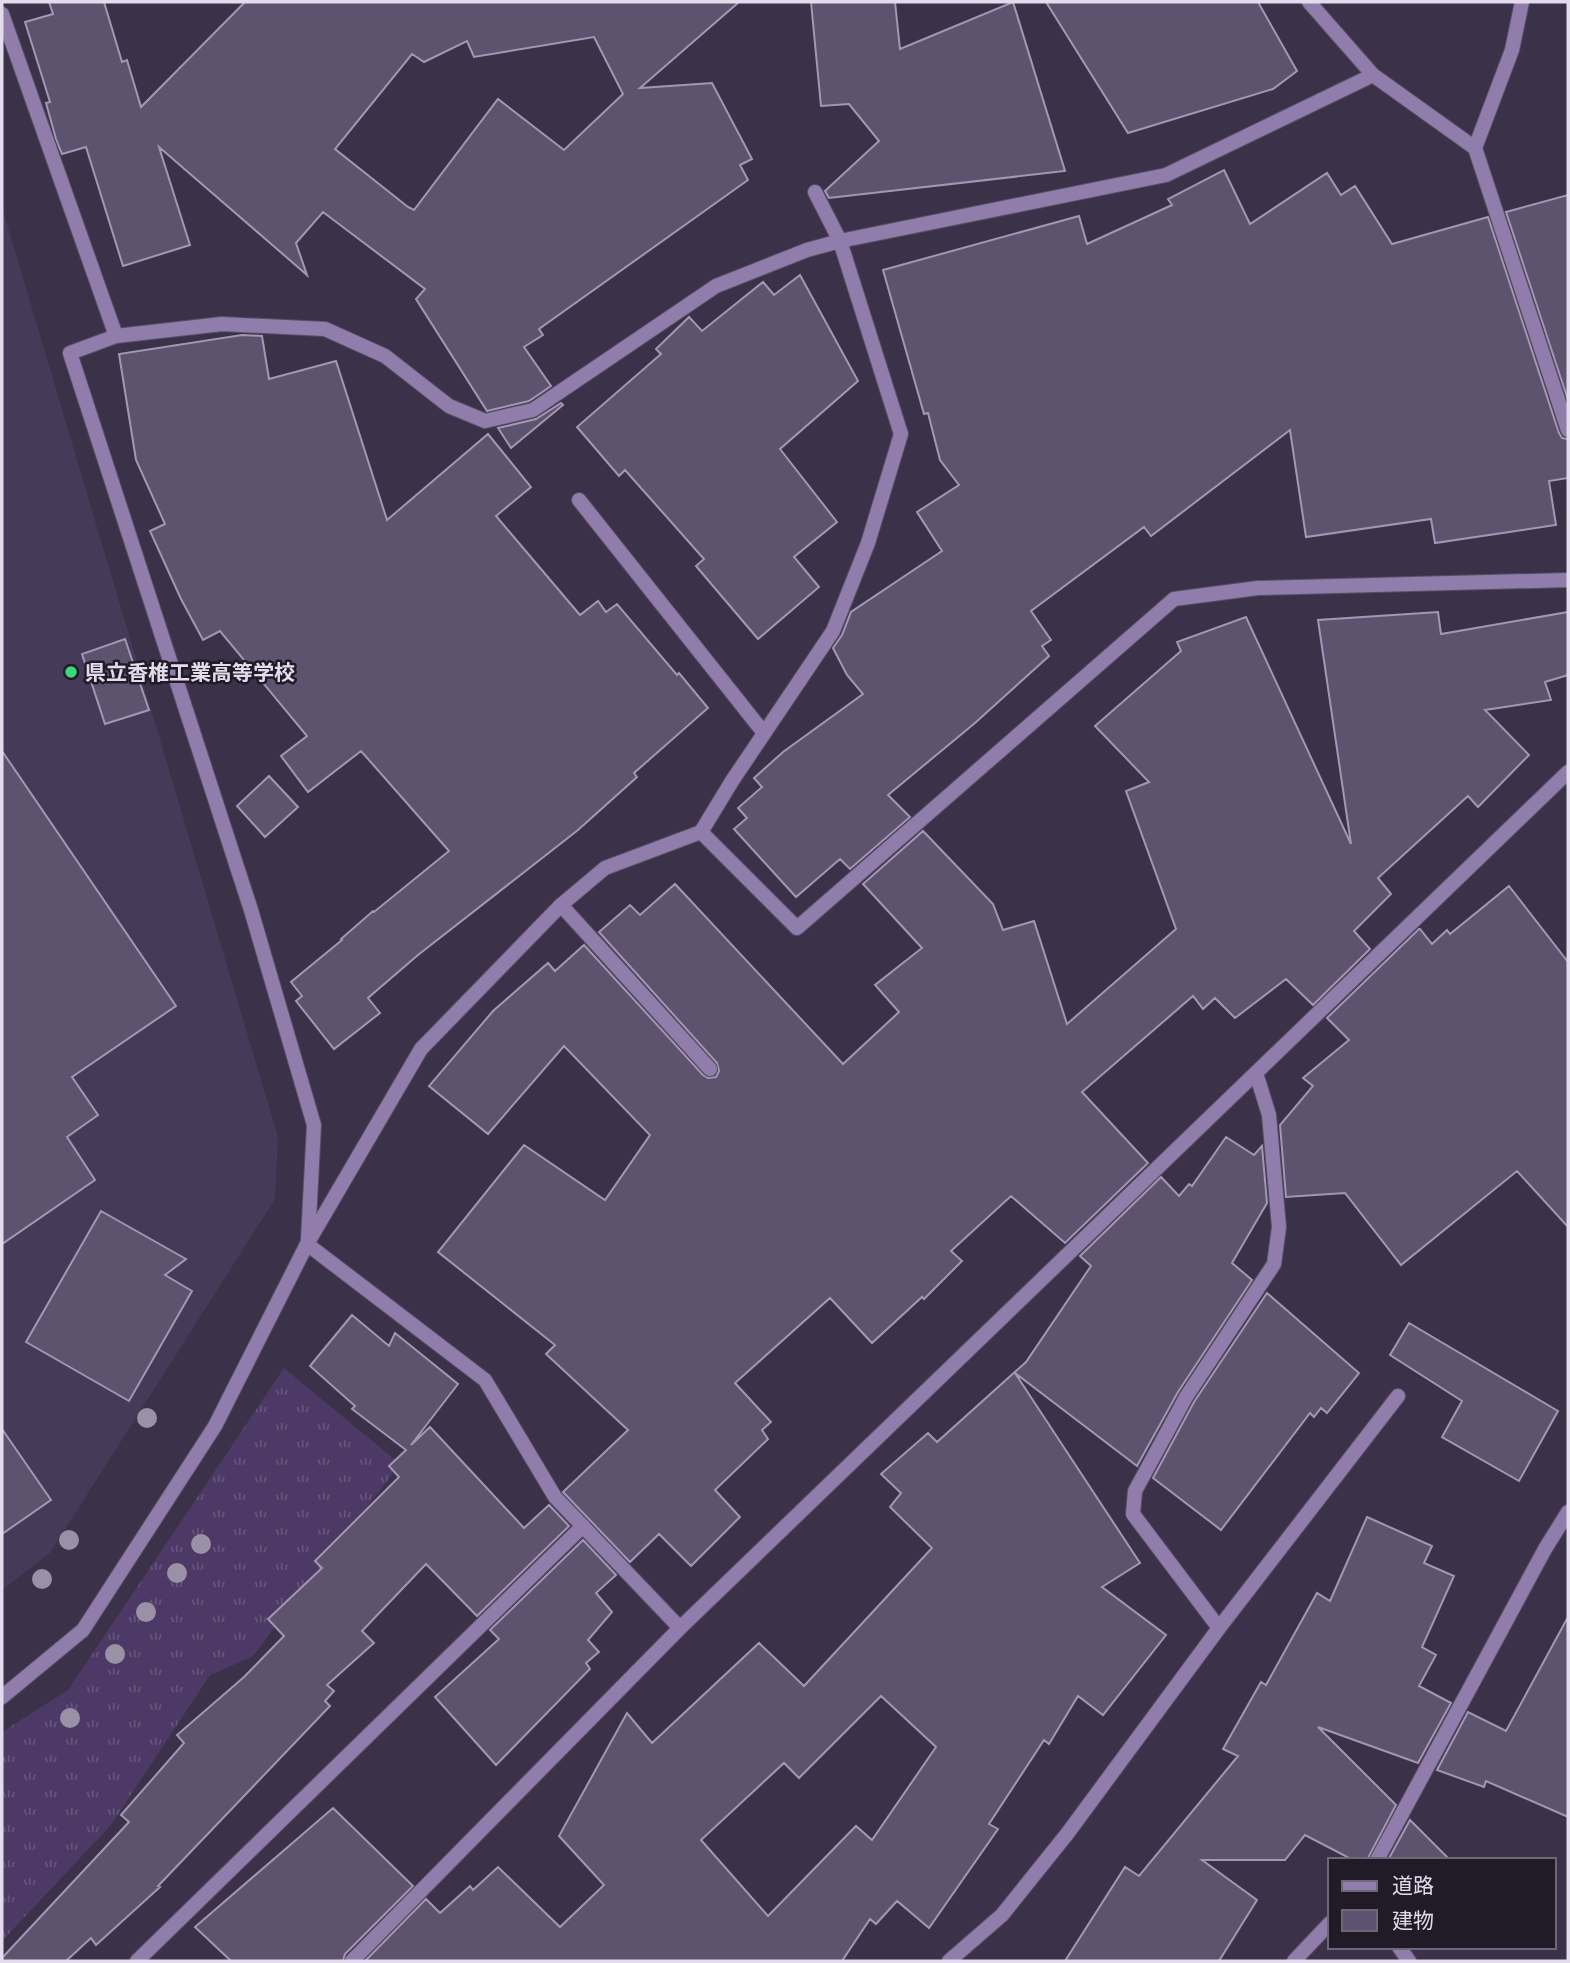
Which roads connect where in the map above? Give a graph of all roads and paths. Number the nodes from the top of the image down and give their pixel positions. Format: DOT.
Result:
graph roads {
  1 [pos="1310,2"];
  2 [pos="1522,2"];
  3 [pos="2,14"];
  4 [pos="1373,75"];
  5 [pos="1475,148"];
  6 [pos="815,192"];
  7 [pos="840,241"];
  8 [pos="116,336"];
  9 [pos="1568,430"];
  10 [pos="579,500"];
  11 [pos="1568,580"];
  12 [pos="764,733"];
  13 [pos="1568,772"];
  14 [pos="701,832"];
  15 [pos="561,905"];
  16 [pos="710,1069"];
  17 [pos="1256,1073"];
  18 [pos="307,1244"];
  19 [pos="1398,1396"];
  20 [pos="1568,1512"];
  21 [pos="583,1526"];
  22 [pos="680,1628"];
  23 [pos="1219,1628"];
  24 [pos="2,1697"];
  25 [pos="1378,1858"];
  26 [pos="1328,1925"];
  27 [pos="137,1961"];
  28 [pos="352,1961"];
  29 [pos="948,1961"];
  30 [pos="1294,1961"];
  1 -- 4 [label="street"];
  2 -- 5 [label="street"];
  3 -- 8 [label="street"];
  4 -- 5 [label="street"];
  4 -- 7 [label="street"];
  5 -- 9 [label="street"];
  6 -- 7 [label="street"];
  7 -- 8 [label="street"];
  7 -- 12 [label="street"];
  8 -- 18 [label="street"];
  10 -- 12 [label="street"];
  11 -- 14 [label="street"];
  12 -- 14 [label="street"];
  13 -- 17 [label="street"];
  14 -- 15 [label="street"];
  15 -- 16 [label="street"];
  15 -- 18 [label="street"];
  17 -- 22 [label="street"];
  17 -- 23 [label="street"];
  18 -- 21 [label="street"];
  18 -- 24 [label="street"];
  19 -- 23 [label="street"];
  20 -- 25 [label="street"];
  21 -- 22 [label="street"];
  21 -- 27 [label="street"];
  22 -- 28 [label="street"];
  23 -- 29 [label="street"];
  26 -- 30 [label="street"];
}
